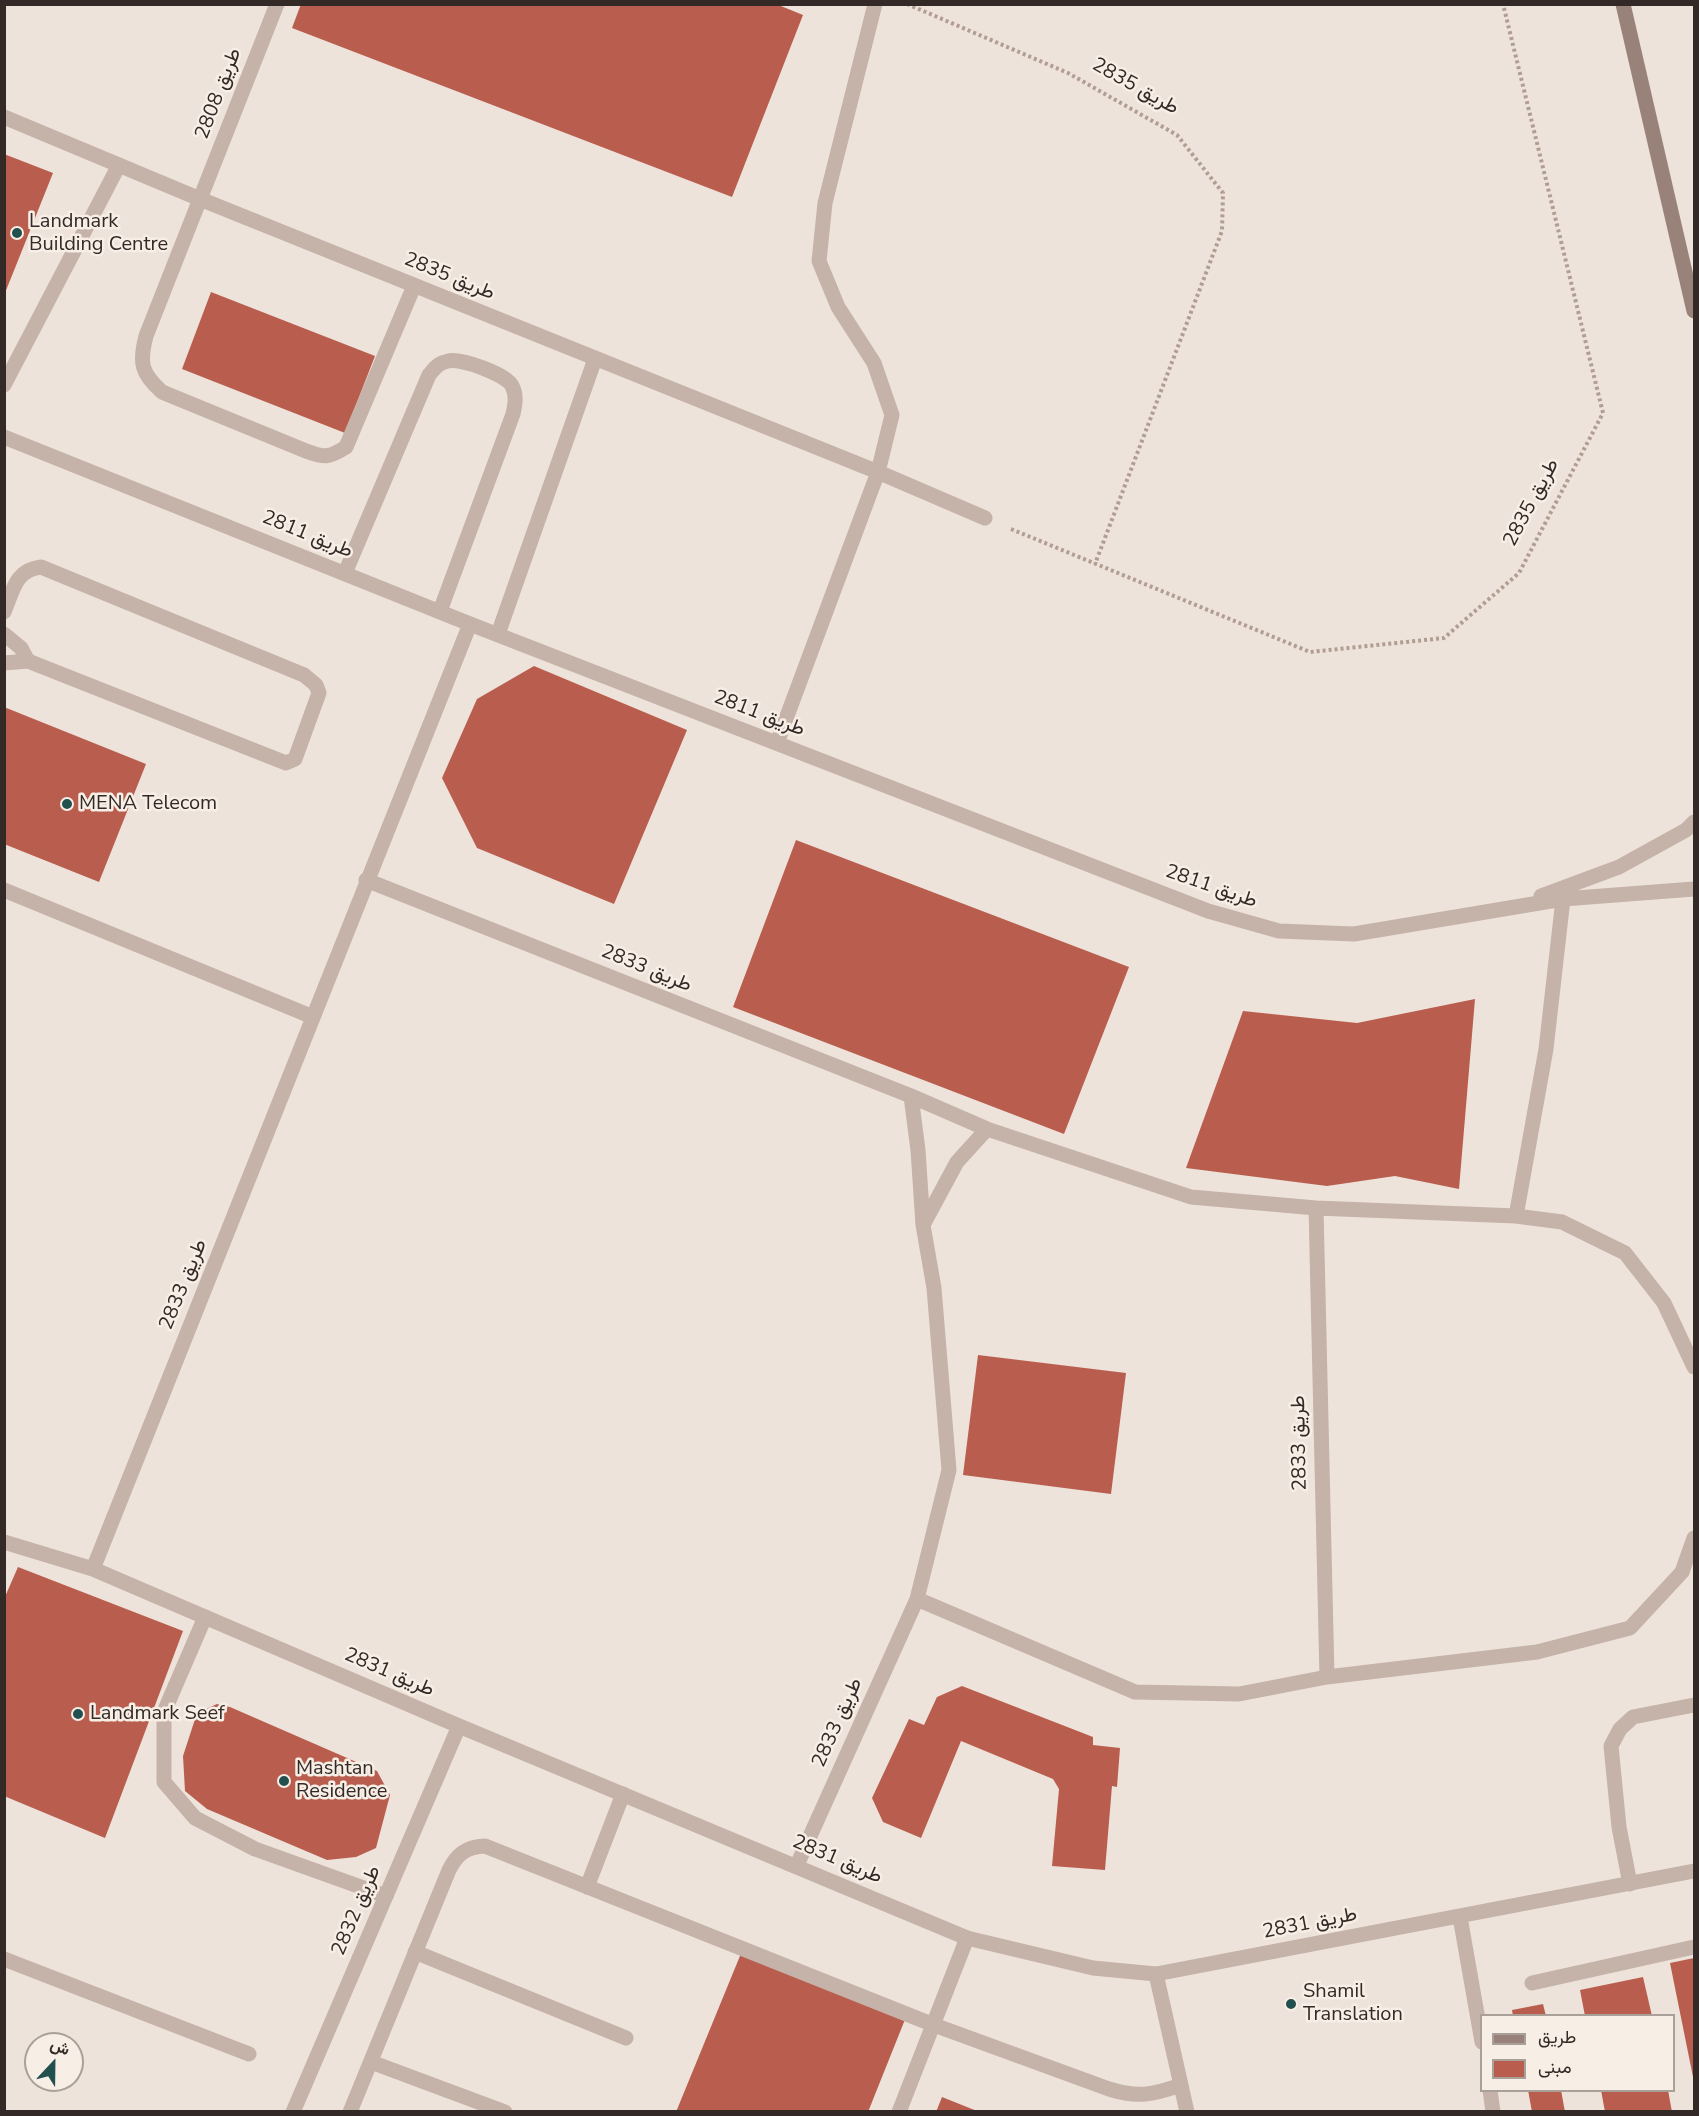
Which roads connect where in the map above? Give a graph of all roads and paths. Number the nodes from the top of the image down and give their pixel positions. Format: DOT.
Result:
graph roads {
  1 [pos="277,4"];
  2 [pos="875,4"];
  3 [pos="908,4"];
  4 [pos="1503,4"];
  5 [pos="1623,4"];
  6 [pos="4,117"];
  7 [pos="119,165"];
  8 [pos="200,199"];
  9 [pos="414,286"];
  10 [pos="1695,311"];
  11 [pos="595,359"];
  12 [pos="4,385"];
  13 [pos="4,437"];
  14 [pos="878,472"];
  15 [pos="985,518"];
  16 [pos="1095,564"];
  17 [pos="345,573"];
  18 [pos="4,612"];
  19 [pos="440,612"];
  20 [pos="470,624"];
  21 [pos="4,634"];
  22 [pos="498,634"];
  23 [pos="28,661"];
  24 [pos="4,663"];
  25 [pos="777,743"];
  26 [pos="1695,822"];
  27 [pos="366,880"];
  28 [pos="1695,889"];
  29 [pos="4,890"];
  30 [pos="1563,899"];
  31 [pos="1516,906"];
  32 [pos="313,1017"];
  33 [pos="910,1096"];
  34 [pos="987,1129"];
  35 [pos="1316,1208"];
  36 [pos="1516,1216"];
  37 [pos="923,1224"];
  38 [pos="1695,1367"];
  39 [pos="1695,1538"];
  40 [pos="4,1542"];
  41 [pos="93,1569"];
  42 [pos="917,1599"];
  43 [pos="205,1617"];
  44 [pos="1327,1677"];
  45 [pos="1695,1705"];
  46 [pos="459,1726"];
  47 [pos="623,1794"];
  48 [pos="797,1865"];
  49 [pos="1695,1872"];
  50 [pos="1630,1884"];
  51 [pos="587,1887"];
  52 [pos="386,1896"];
  53 [pos="1460,1917"];
  54 [pos="967,1938"];
  55 [pos="1695,1947"];
  56 [pos="415,1952"];
  57 [pos="4,1959"];
  58 [pos="1156,1974"];
  59 [pos="1532,1983"];
  60 [pos="933,2025"];
  61 [pos="1480,2031"];
  62 [pos="626,2038"];
  63 [pos="249,2054"];
  64 [pos="370,2062"];
  65 [pos="1181,2085"];
  66 [pos="1490,2092"];
  67 [pos="293,2112"];
  68 [pos="350,2112"];
  69 [pos="505,2112"];
  70 [pos="899,2112"];
  71 [pos="1186,2112"];
  72 [pos="1493,2112"];
  1 -- 8 [label="street, طريق 2808"];
  2 -- 14 [label="street"];
  3 -- 16 [label="path, طريق 2835"];
  4 -- 16 [label="path, طريق 2835"];
  5 -- 10 [label="main road"];
  6 -- 7 [label="street, طريق 2835"];
  7 -- 8 [label="street, طريق 2835"];
  7 -- 12 [label="street"];
  8 -- 9 [label="street, طريق 2835"];
  8 -- 9 [label="street, طريق 2808"];
  9 -- 11 [label="street, طريق 2835"];
  11 -- 14 [label="street, طريق 2835"];
  11 -- 22 [label="street"];
  13 -- 17 [label="street, طريق 2811"];
  14 -- 15 [label="street, طريق 2835"];
  14 -- 25 [label="street"];
  15 -- 16 [label="path, طريق 2835"];
  17 -- 19 [label="street, طريق 2811"];
  17 -- 19 [label="street"];
  18 -- 23 [label="street"];
  19 -- 20 [label="street, طريق 2811"];
  20 -- 22 [label="street, طريق 2811"];
  20 -- 27 [label="street, طريق 2833"];
  21 -- 23 [label="street"];
  22 -- 25 [label="street, طريق 2811"];
  23 -- 24 [label="street"];
  25 -- 31 [label="street, طريق 2811"];
  26 -- 31 [label="street, طريق 2811"];
  27 -- 32 [label="street, طريق 2833"];
  27 -- 33 [label="street, طريق 2833"];
  28 -- 30 [label="street, طريق 2811"];
  29 -- 32 [label="street"];
  30 -- 31 [label="street, طريق 2811"];
  30 -- 36 [label="street"];
  32 -- 41 [label="street, طريق 2833"];
  33 -- 34 [label="street, طريق 2833"];
  33 -- 37 [label="street, طريق 2833"];
  34 -- 35 [label="street, طريق 2833"];
  34 -- 37 [label="street"];
  35 -- 36 [label="street, طريق 2833"];
  35 -- 44 [label="street, طريق 2833"];
  36 -- 38 [label="street, طريق 2833"];
  37 -- 42 [label="street, طريق 2833"];
  39 -- 44 [label="street"];
  40 -- 41 [label="street, طريق 2831"];
  41 -- 43 [label="street, طريق 2831"];
  42 -- 44 [label="street"];
  42 -- 48 [label="street, طريق 2833"];
  43 -- 46 [label="street, طريق 2831"];
  43 -- 52 [label="street"];
  45 -- 50 [label="street"];
  46 -- 47 [label="street, طريق 2831"];
  46 -- 52 [label="street, طريق 2832"];
  47 -- 48 [label="street, طريق 2831"];
  47 -- 51 [label="street"];
  48 -- 54 [label="street, طريق 2831"];
  49 -- 50 [label="street, طريق 2831"];
  50 -- 53 [label="street, طريق 2831"];
  51 -- 56 [label="street"];
  51 -- 60 [label="street"];
  52 -- 67 [label="street, طريق 2832"];
  53 -- 58 [label="street, طريق 2831"];
  53 -- 61 [label="street"];
  54 -- 58 [label="street, طريق 2831"];
  54 -- 60 [label="street"];
  55 -- 59 [label="street"];
  56 -- 62 [label="street"];
  56 -- 64 [label="street"];
  57 -- 63 [label="street"];
  58 -- 65 [label="street"];
  60 -- 65 [label="street"];
  60 -- 70 [label="street"];
  64 -- 68 [label="street"];
  64 -- 69 [label="street"];
  65 -- 71 [label="street"];
  66 -- 72 [label="street"];
}
